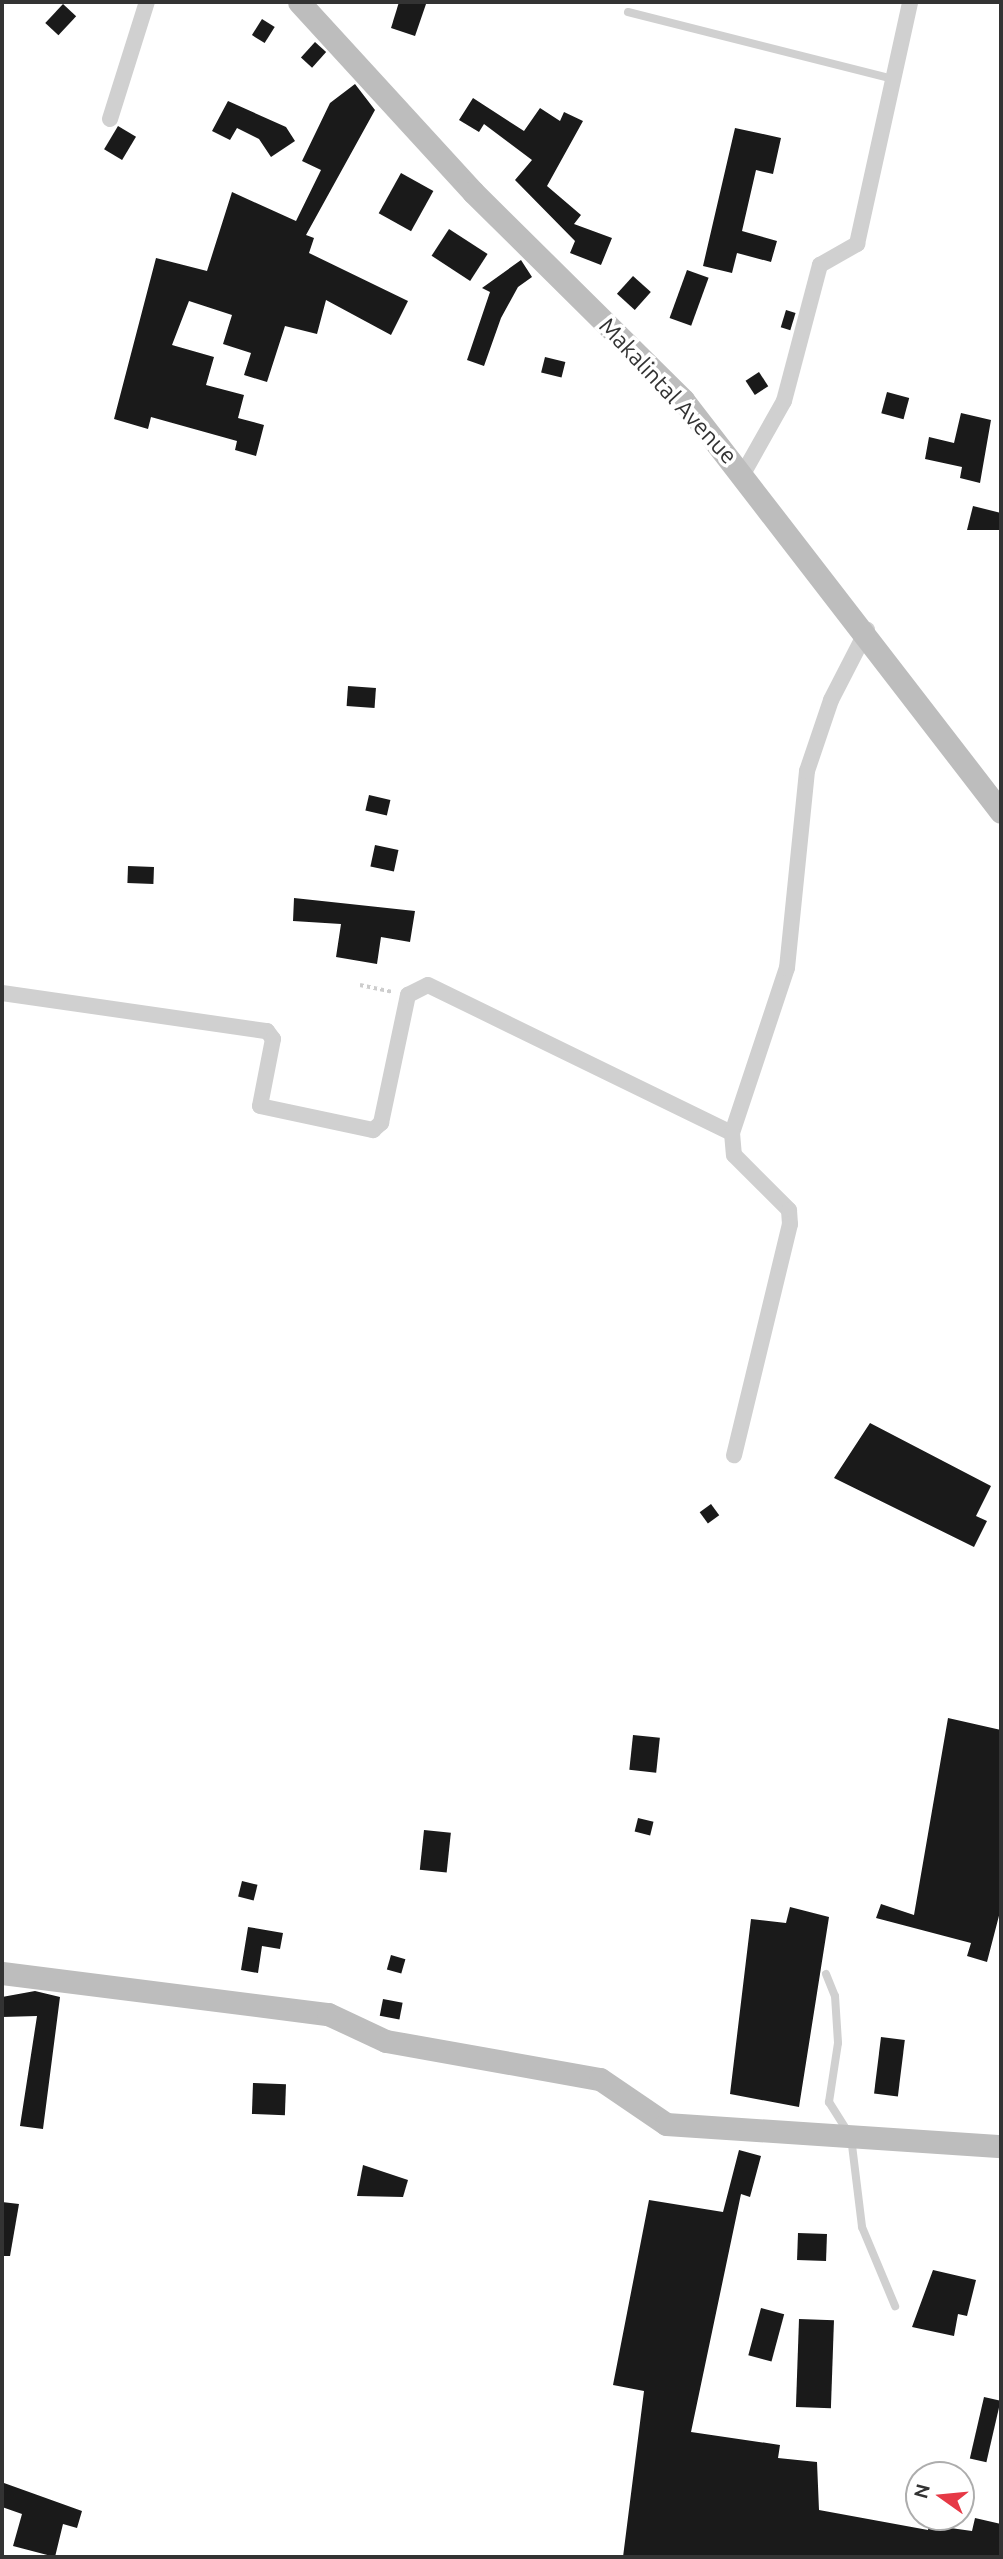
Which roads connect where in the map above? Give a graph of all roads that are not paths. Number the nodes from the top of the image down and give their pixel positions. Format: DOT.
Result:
graph roads {
  1 [pos="147,2"];
  2 [pos="299,2"];
  3 [pos="910,2"];
  4 [pos="628,12"];
  5 [pos="897,80"];
  6 [pos="110,118"];
  7 [pos="744,472"];
  8 [pos="867,630"];
  9 [pos="1001,812"];
  10 [pos="2,993"];
  11 [pos="732,1133"];
  12 [pos="734,1455"];
  13 [pos="2,1973"];
  14 [pos="826,1974"];
  15 [pos="851,2137"];
  16 [pos="1001,2146"];
  17 [pos="895,2306"];
  1 -- 6 [label="street"];
  2 -- 7 [label="main road, Makalintal Avenue"];
  3 -- 5 [label="street"];
  4 -- 5 [label="lane"];
  5 -- 7 [label="street"];
  7 -- 8 [label="main road, Makalintal Avenue"];
  8 -- 9 [label="main road, Makalintal Avenue"];
  8 -- 11 [label="street"];
  10 -- 11 [label="street"];
  11 -- 12 [label="street"];
  13 -- 15 [label="main road"];
  14 -- 15 [label="lane"];
  15 -- 16 [label="main road"];
  15 -- 17 [label="lane"];
}
